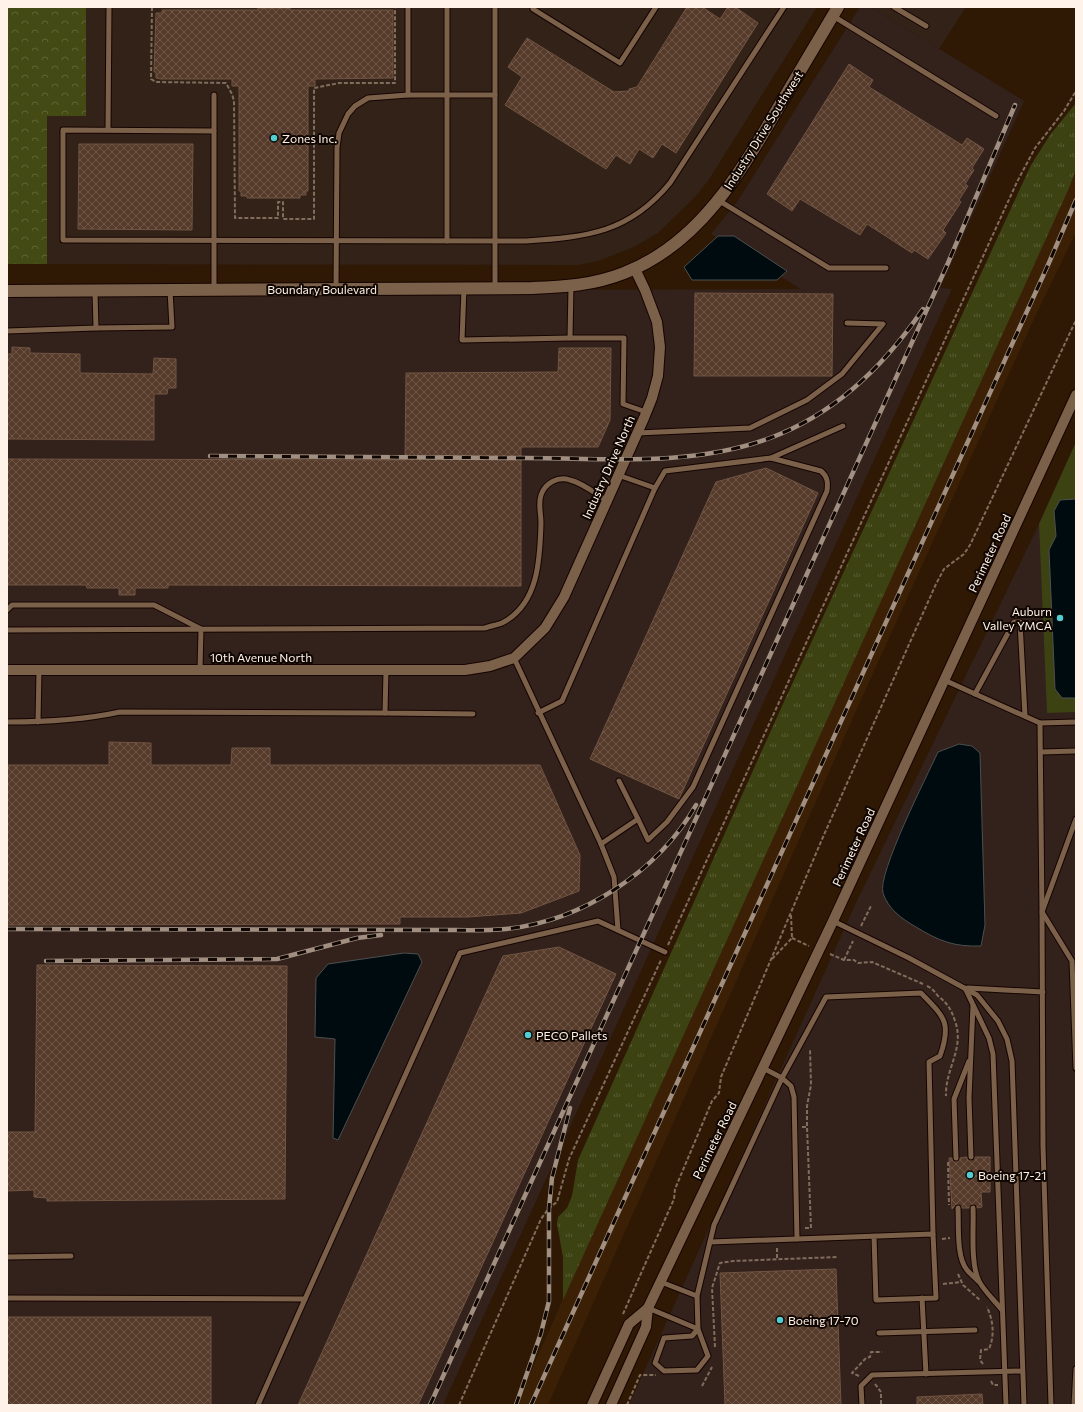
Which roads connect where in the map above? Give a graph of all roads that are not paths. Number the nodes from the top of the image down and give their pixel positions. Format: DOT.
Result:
graph roads {
  1 [pos="109,7"];
  2 [pos="408,7"];
  3 [pos="447,7"];
  4 [pos="495,7"];
  5 [pos="534,7"];
  6 [pos="656,7"];
  7 [pos="784,7"];
  8 [pos="894,7"];
  9 [pos="836,12"];
  10 [pos="926,26"];
  11 [pos="408,94"];
  12 [pos="447,94"];
  13 [pos="214,95"];
  14 [pos="495,95"];
  15 [pos="996,116"];
  16 [pos="108,130"];
  17 [pos="214,131"];
  18 [pos="718,200"];
  19 [pos="214,240"];
  20 [pos="336,241"];
  21 [pos="447,241"];
  22 [pos="495,241"];
  23 [pos="886,268"];
  24 [pos="634,269"];
  25 [pos="570,286"];
  26 [pos="464,288"];
  27 [pos="495,288"];
  28 [pos="336,289"];
  29 [pos="170,290"];
  30 [pos="214,290"];
  31 [pos="7,291"];
  32 [pos="95,292"];
  33 [pos="847,323"];
  34 [pos="96,328"];
  35 [pos="7,331"];
  36 [pos="570,338"];
  37 [pos="1076,395"];
  38 [pos="646,412"];
  39 [pos="843,426"];
  40 [pos="637,433"];
  41 [pos="771,458"];
  42 [pos="618,475"];
  43 [pos="655,488"];
  44 [pos="607,501"];
  45 [pos="7,610"];
  46 [pos="201,629"];
  47 [pos="7,630"];
  48 [pos="514,658"];
  49 [pos="7,670"];
  50 [pos="39,670"];
  51 [pos="200,670"];
  52 [pos="386,670"];
  53 [pos="944,680"];
  54 [pos="975,694"];
  55 [pos="385,713"];
  56 [pos="473,714"];
  57 [pos="538,714"];
  58 [pos="1025,716"];
  59 [pos="7,722"];
  60 [pos="38,722"];
  61 [pos="1076,722"];
  62 [pos="1040,723"];
  63 [pos="1076,751"];
  64 [pos="1041,752"];
  65 [pos="619,781"];
  66 [pos="638,819"];
  67 [pos="1076,819"];
  68 [pos="601,844"];
  69 [pos="1042,912"];
  70 [pos="833,921"];
  71 [pos="618,930"];
  72 [pos="665,952"];
  73 [pos="965,988"];
  74 [pos="1042,992"];
  75 [pos="973,1004"];
  76 [pos="971,1059"];
  77 [pos="763,1068"];
  78 [pos="1076,1068"];
  79 [pos="782,1078"];
  80 [pos="971,1157"];
  81 [pos="956,1158"];
  82 [pos="958,1208"];
  83 [pos="973,1208"];
  84 [pos="933,1234"];
  85 [pos="874,1236"];
  86 [pos="797,1239"];
  87 [pos="710,1242"];
  88 [pos="71,1256"];
  89 [pos="7,1257"];
  90 [pos="979,1281"];
  91 [pos="661,1282"];
  92 [pos="697,1296"];
  93 [pos="7,1298"];
  94 [pos="922,1298"];
  95 [pos="305,1299"];
  96 [pos="648,1308"];
  97 [pos="1003,1311"];
  98 [pos="698,1329"];
  99 [pos="975,1330"];
  100 [pos="924,1332"];
  101 [pos="879,1333"];
  102 [pos="1076,1368"];
  103 [pos="1022,1371"];
  104 [pos="1005,1372"];
  105 [pos="926,1374"];
  106 [pos="258,1405"];
  107 [pos="592,1405"];
  108 [pos="611,1405"];
  109 [pos="862,1405"];
  110 [pos="1006,1405"];
  111 [pos="1024,1405"];
  112 [pos="1051,1405"];
  113 [pos="1074,1405"];
  1 -- 16 [label="lane"];
  2 -- 11 [label="lane"];
  3 -- 12 [label="lane"];
  4 -- 14 [label="lane"];
  5 -- 6 [label="lane"];
  7 -- 22 [label="lane"];
  8 -- 10 [label="lane"];
  9 -- 15 [label="lane"];
  9 -- 18 [label="street, Industry Drive Southwest"];
  11 -- 12 [label="lane"];
  11 -- 20 [label="lane"];
  12 -- 14 [label="lane"];
  12 -- 21 [label="lane"];
  13 -- 17 [label="lane"];
  14 -- 22 [label="lane"];
  16 -- 17 [label="lane"];
  16 -- 19 [label="lane"];
  17 -- 19 [label="lane"];
  18 -- 23 [label="lane"];
  18 -- 24 [label="street, Industry Drive Southwest"];
  19 -- 20 [label="lane"];
  19 -- 30 [label="lane"];
  20 -- 21 [label="lane"];
  20 -- 28 [label="lane"];
  21 -- 22 [label="lane"];
  22 -- 27 [label="lane"];
  24 -- 25 [label="street, Boundary Boulevard"];
  24 -- 38 [label="street, Industry Drive North"];
  25 -- 27 [label="street, Boundary Boulevard"];
  25 -- 36 [label="lane"];
  26 -- 27 [label="street, Boundary Boulevard"];
  26 -- 28 [label="street, Boundary Boulevard"];
  26 -- 36 [label="lane"];
  28 -- 30 [label="street, Boundary Boulevard"];
  29 -- 30 [label="street, Boundary Boulevard"];
  29 -- 32 [label="street, Boundary Boulevard"];
  29 -- 34 [label="lane"];
  31 -- 32 [label="street, Boundary Boulevard"];
  32 -- 34 [label="lane"];
  33 -- 40 [label="lane"];
  34 -- 35 [label="lane"];
  36 -- 38 [label="lane"];
  37 -- 53 [label="street, Perimeter Road"];
  38 -- 40 [label="street, Industry Drive North"];
  39 -- 41 [label="lane"];
  40 -- 42 [label="street, Industry Drive North"];
  41 -- 43 [label="lane"];
  41 -- 66 [label="lane"];
  42 -- 43 [label="lane"];
  42 -- 44 [label="street, Industry Drive North"];
  43 -- 57 [label="lane"];
  44 -- 46 [label="lane"];
  44 -- 48 [label="street, Industry Drive North"];
  45 -- 46 [label="lane"];
  46 -- 47 [label="lane"];
  46 -- 51 [label="lane"];
  48 -- 52 [label="street, 10th Avenue North"];
  48 -- 57 [label="lane"];
  49 -- 50 [label="street, 10th Avenue North"];
  50 -- 51 [label="street, 10th Avenue North"];
  50 -- 60 [label="lane"];
  51 -- 52 [label="street, 10th Avenue North"];
  52 -- 55 [label="lane"];
  53 -- 54 [label="lane"];
  53 -- 70 [label="street, Perimeter Road"];
  54 -- 58 [label="lane"];
  54 -- 58 [label="lane"];
  55 -- 56 [label="lane"];
  55 -- 60 [label="lane"];
  57 -- 68 [label="lane"];
  58 -- 62 [label="lane"];
  59 -- 60 [label="lane"];
  61 -- 62 [label="lane"];
  62 -- 64 [label="lane"];
  63 -- 64 [label="lane"];
  64 -- 69 [label="lane"];
  65 -- 66 [label="lane"];
  66 -- 68 [label="lane"];
  67 -- 69 [label="lane"];
  68 -- 71 [label="lane"];
  69 -- 74 [label="lane"];
  69 -- 78 [label="lane"];
  70 -- 73 [label="lane"];
  70 -- 77 [label="street, Perimeter Road"];
  71 -- 72 [label="lane"];
  71 -- 95 [label="lane"];
  73 -- 74 [label="lane"];
  73 -- 75 [label="lane"];
  73 -- 103 [label="lane"];
  74 -- 112 [label="lane"];
  75 -- 76 [label="lane"];
  75 -- 97 [label="lane"];
  76 -- 80 [label="lane"];
  76 -- 81 [label="lane"];
  77 -- 79 [label="lane"];
  77 -- 91 [label="street, Perimeter Road"];
  79 -- 84 [label="lane"];
  79 -- 86 [label="lane"];
  79 -- 87 [label="lane"];
  82 -- 90 [label="lane"];
  83 -- 90 [label="lane"];
  84 -- 85 [label="lane"];
  84 -- 94 [label="lane"];
  85 -- 86 [label="lane"];
  85 -- 94 [label="lane"];
  86 -- 87 [label="lane"];
  87 -- 92 [label="lane"];
  88 -- 89 [label="lane"];
  90 -- 97 [label="lane"];
  91 -- 92 [label="lane"];
  91 -- 96 [label="street, Perimeter Road"];
  92 -- 98 [label="lane"];
  93 -- 95 [label="lane"];
  94 -- 100 [label="lane"];
  95 -- 106 [label="lane"];
  96 -- 98 [label="lane"];
  96 -- 107 [label="street, Perimeter Road"];
  96 -- 108 [label="street, Perimeter Road"];
  97 -- 104 [label="lane"];
  98 -- 98 [label="lane"];
  99 -- 100 [label="lane"];
  100 -- 101 [label="lane"];
  100 -- 105 [label="lane"];
  102 -- 113 [label="lane"];
  103 -- 104 [label="lane"];
  103 -- 111 [label="lane"];
  104 -- 105 [label="lane"];
  104 -- 110 [label="lane"];
  105 -- 109 [label="lane"];
}
